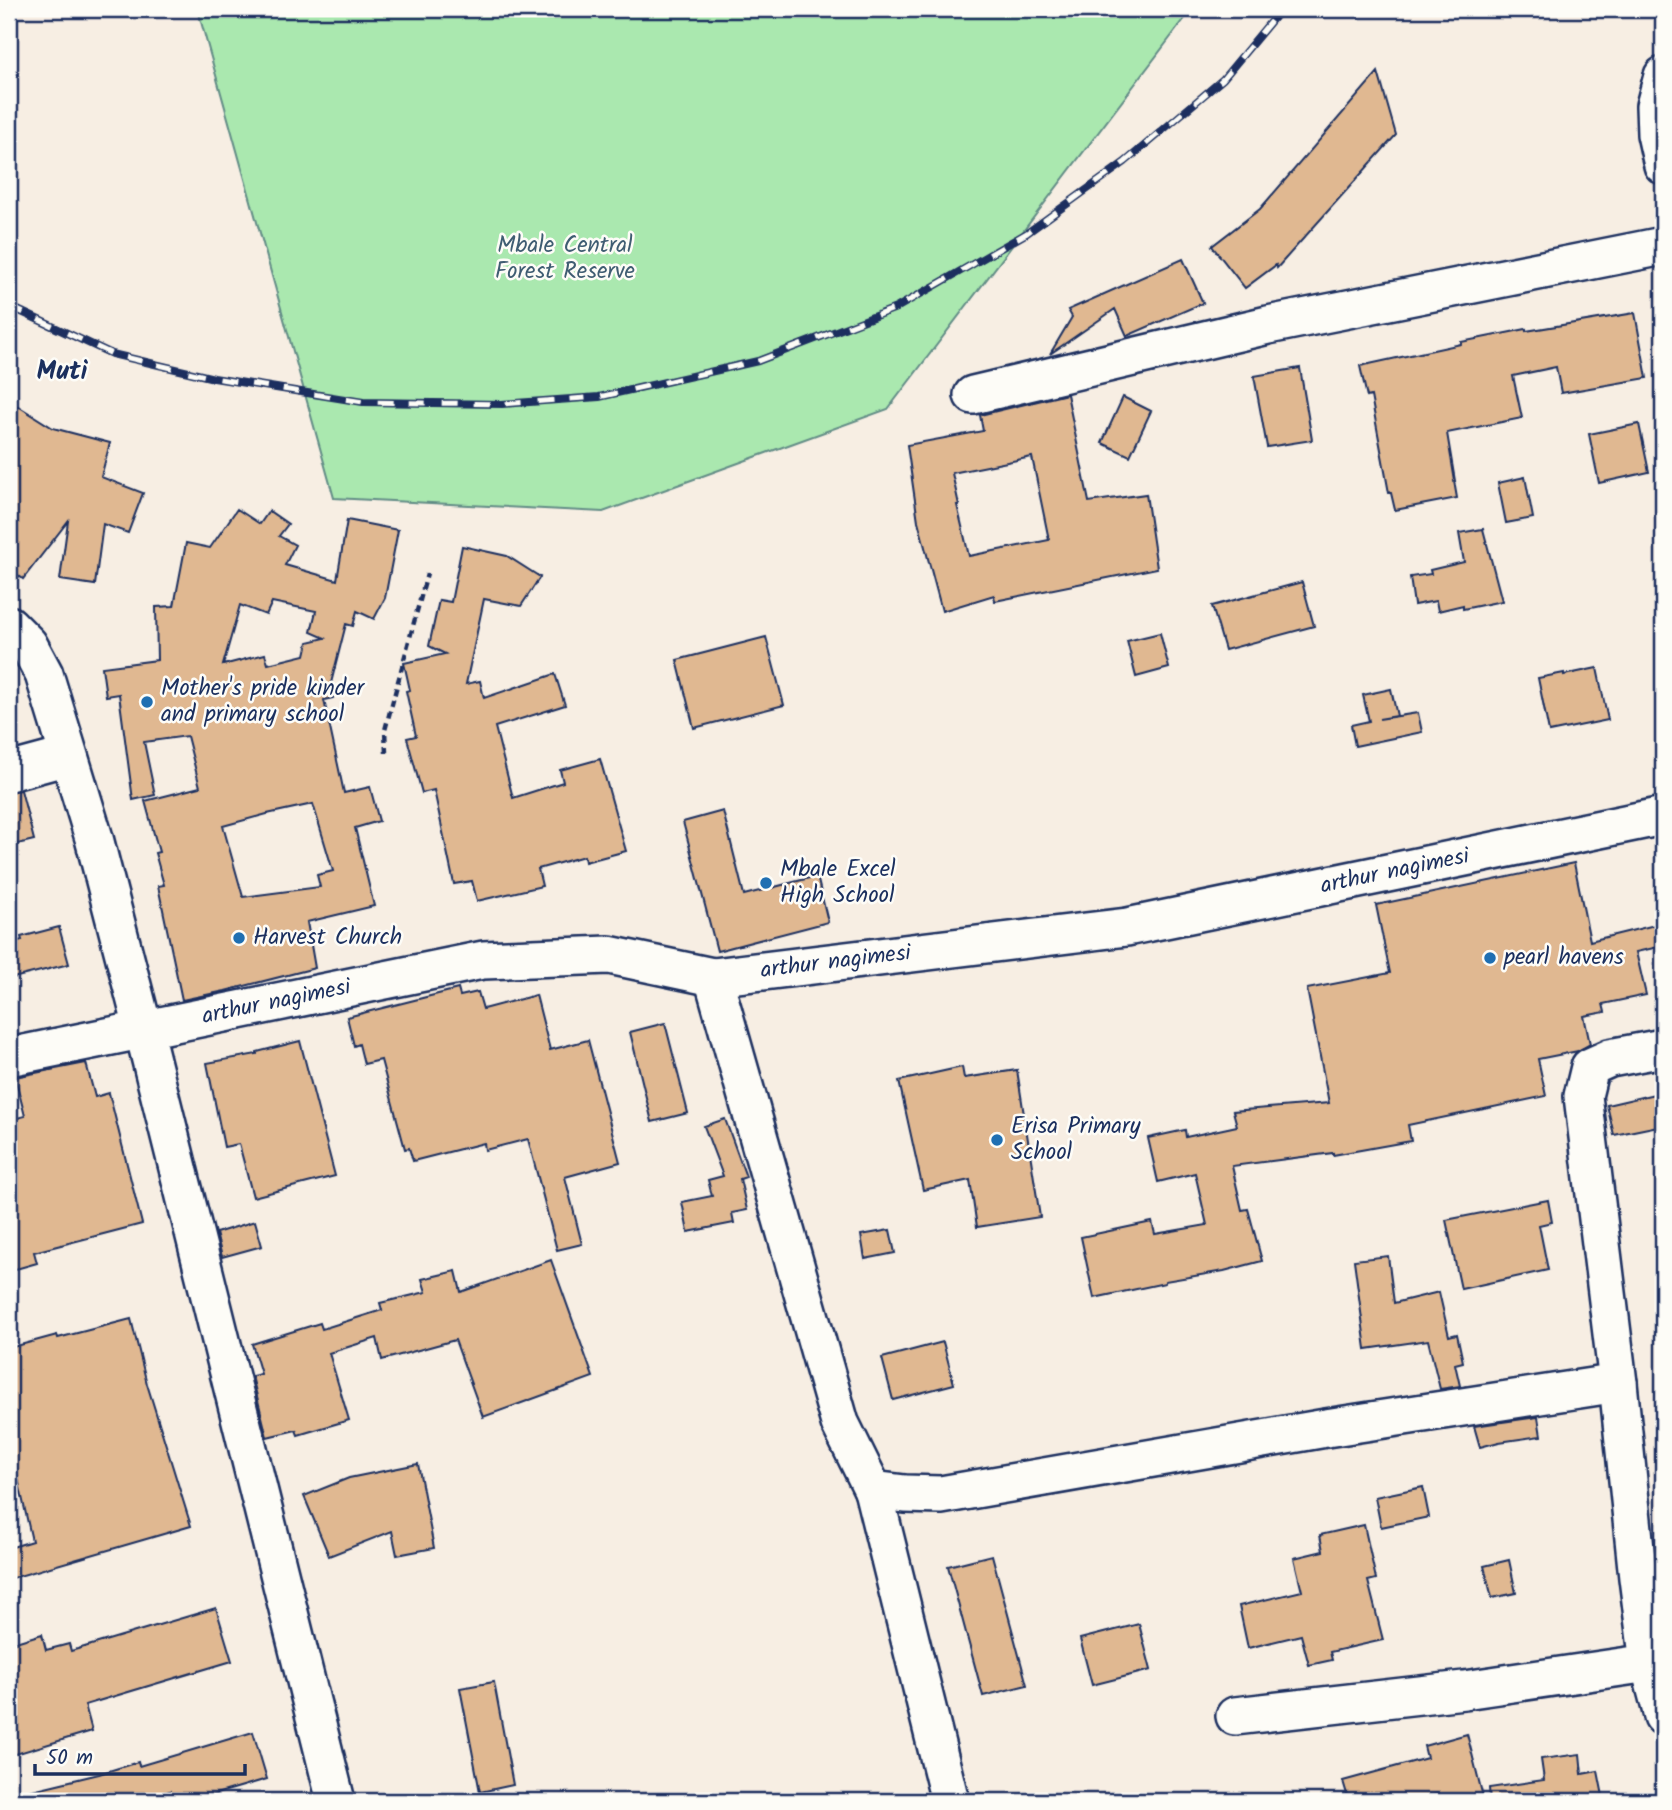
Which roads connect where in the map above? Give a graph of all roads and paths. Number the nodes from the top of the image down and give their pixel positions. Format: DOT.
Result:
graph roads {
  1 [pos="1663,76"];
  2 [pos="1663,164"];
  3 [pos="1663,246"];
  4 [pos="972,396"];
  5 [pos="427,574"];
  6 [pos="9,625"];
  7 [pos="386,753"];
  8 [pos="68,756"];
  9 [pos="9,772"];
  10 [pos="1663,816"];
  11 [pos="713,977"];
  12 [pos="144,1028"];
  13 [pos="1663,1048"];
  14 [pos="9,1057"];
  15 [pos="1618,1383"];
  16 [pos="873,1490"];
  17 [pos="1649,1663"];
  18 [pos="1235,1716"];
  19 [pos="1663,1716"];
  20 [pos="336,1801"];
  21 [pos="950,1801"];
  1 -- 2 [label="street"];
  3 -- 4 [label="street"];
  5 -- 7 [label="path"];
  6 -- 8 [label="street"];
  8 -- 9 [label="street"];
  8 -- 12 [label="street"];
  10 -- 11 [label="street, arthur nagimesi"];
  11 -- 12 [label="street, arthur nagimesi"];
  11 -- 16 [label="street"];
  12 -- 14 [label="street, arthur nagimesi"];
  12 -- 20 [label="street"];
  13 -- 15 [label="street"];
  15 -- 16 [label="street"];
  15 -- 17 [label="street"];
  16 -- 21 [label="street"];
  17 -- 18 [label="street"];
  17 -- 19 [label="street"];
}
